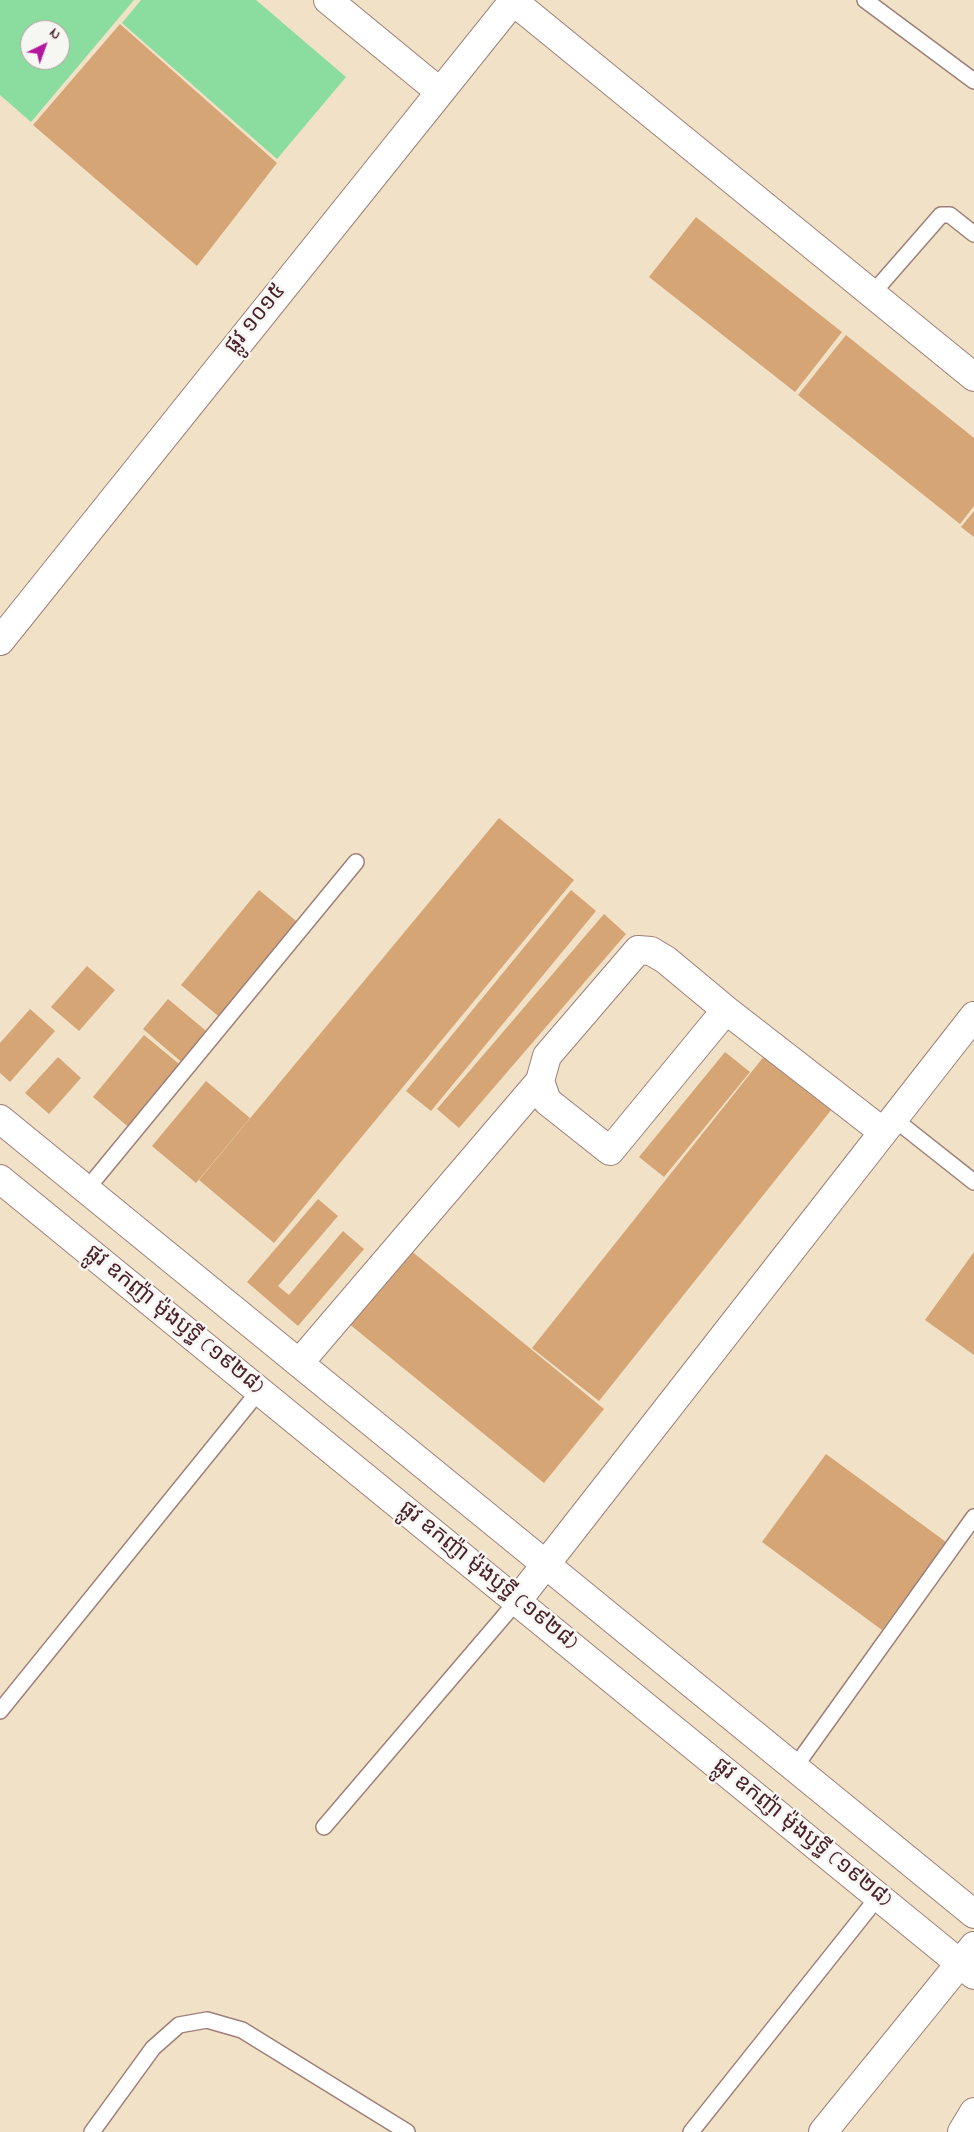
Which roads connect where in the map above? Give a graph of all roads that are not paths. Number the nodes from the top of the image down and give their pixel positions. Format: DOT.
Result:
graph roads {
  1 [pos="328,0"];
  2 [pos="865,0"];
  3 [pos="514,1"];
  4 [pos="974,81"];
  5 [pos="440,92"];
  6 [pos="974,234"];
  7 [pos="872,294"];
  8 [pos="974,377"];
  9 [pos="0,641"];
  10 [pos="356,862"];
  11 [pos="726,1010"];
  12 [pos="974,1016"];
  13 [pos="540,1081"];
  14 [pos="0,1119"];
  15 [pos="888,1125"];
  16 [pos="0,1179"];
  17 [pos="974,1182"];
  18 [pos="86,1190"];
  19 [pos="300,1362"];
  20 [pos="259,1391"];
  21 [pos="974,1517"];
  22 [pos="547,1564"];
  23 [pos="517,1601"];
  24 [pos="0,1711"];
  25 [pos="795,1767"];
  26 [pos="324,1826"];
  27 [pos="878,1897"];
  28 [pos="974,1914"];
  29 [pos="969,1962"];
  30 [pos="974,2112"];
  31 [pos="92,2132"];
  32 [pos="407,2132"];
  33 [pos="691,2132"];
  34 [pos="823,2132"];
  35 [pos="962,2132"];
  1 -- 5 [label="street"];
  2 -- 4 [label="lane"];
  3 -- 5 [label="street, ផ្លូវ ១០១៥"];
  3 -- 7 [label="street"];
  5 -- 9 [label="street, ផ្លូវ ១០១៥"];
  6 -- 7 [label="lane"];
  7 -- 8 [label="street"];
  10 -- 18 [label="lane"];
  11 -- 13 [label="street"];
  11 -- 13 [label="street"];
  11 -- 15 [label="street"];
  12 -- 15 [label="street"];
  13 -- 19 [label="street"];
  14 -- 18 [label="street"];
  15 -- 17 [label="lane"];
  15 -- 22 [label="street"];
  16 -- 20 [label="street, ផ្លូវ ឧកញ៉ា ម៉ុងឫទ្ធី (១៩២៨)"];
  18 -- 19 [label="street"];
  19 -- 22 [label="street"];
  20 -- 23 [label="street, ផ្លូវ ឧកញ៉ា ម៉ុងឫទ្ធី (១៩២៨)"];
  20 -- 24 [label="lane"];
  21 -- 25 [label="lane"];
  22 -- 23 [label="street"];
  22 -- 25 [label="street"];
  23 -- 26 [label="lane"];
  23 -- 27 [label="street, ផ្លូវ ឧកញ៉ា ម៉ុងឫទ្ធី (១៩២៨)"];
  25 -- 28 [label="street"];
  27 -- 29 [label="street, ផ្លូវ ឧកញ៉ា ម៉ុងឫទ្ធី (១៩២៨)"];
  27 -- 33 [label="lane"];
  29 -- 34 [label="street"];
  30 -- 35 [label="street"];
  31 -- 32 [label="lane"];
}
